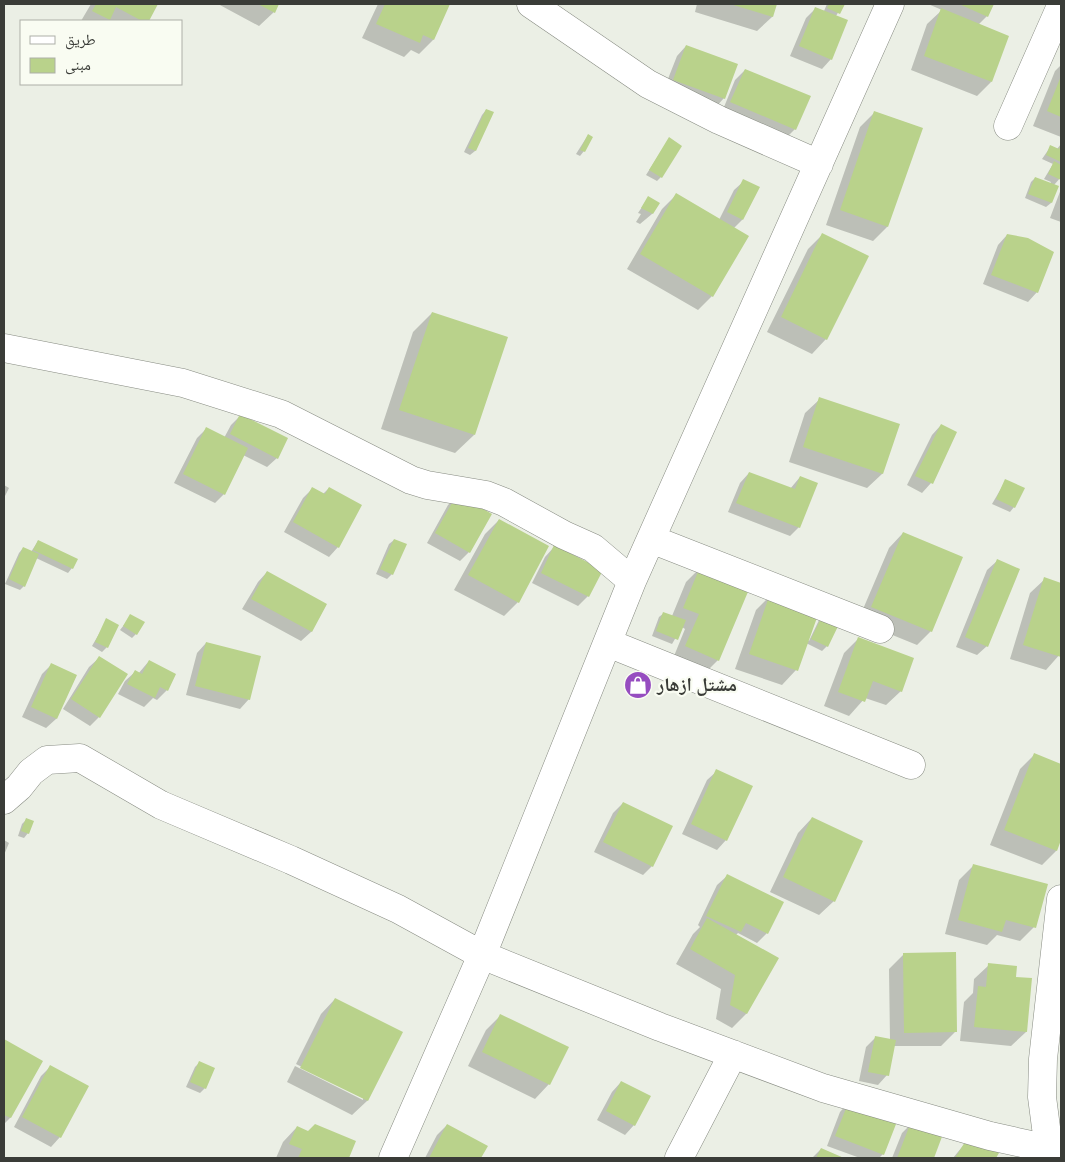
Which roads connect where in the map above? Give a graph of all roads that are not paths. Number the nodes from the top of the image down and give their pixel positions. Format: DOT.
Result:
graph roads {
  1 [pos="531,4"];
  2 [pos="890,4"];
  3 [pos="1061,6"];
  4 [pos="1008,126"];
  5 [pos="819,164"];
  6 [pos="4,348"];
  7 [pos="651,539"];
  8 [pos="632,581"];
  9 [pos="880,629"];
  10 [pos="608,642"];
  11 [pos="911,765"];
  12 [pos="4,800"];
  13 [pos="1061,899"];
  14 [pos="482,955"];
  15 [pos="732,1054"];
  16 [pos="1050,1154"];
  17 [pos="392,1158"];
  18 [pos="679,1158"];
  1 -- 5 [label="street"];
  2 -- 5 [label="street"];
  3 -- 4 [label="street"];
  5 -- 7 [label="street"];
  6 -- 8 [label="street"];
  7 -- 8 [label="street"];
  7 -- 9 [label="street"];
  8 -- 10 [label="street"];
  10 -- 11 [label="street"];
  10 -- 14 [label="street"];
  12 -- 14 [label="street"];
  13 -- 16 [label="street"];
  14 -- 15 [label="street"];
  14 -- 17 [label="street"];
  15 -- 16 [label="street"];
  15 -- 18 [label="street"];
}
